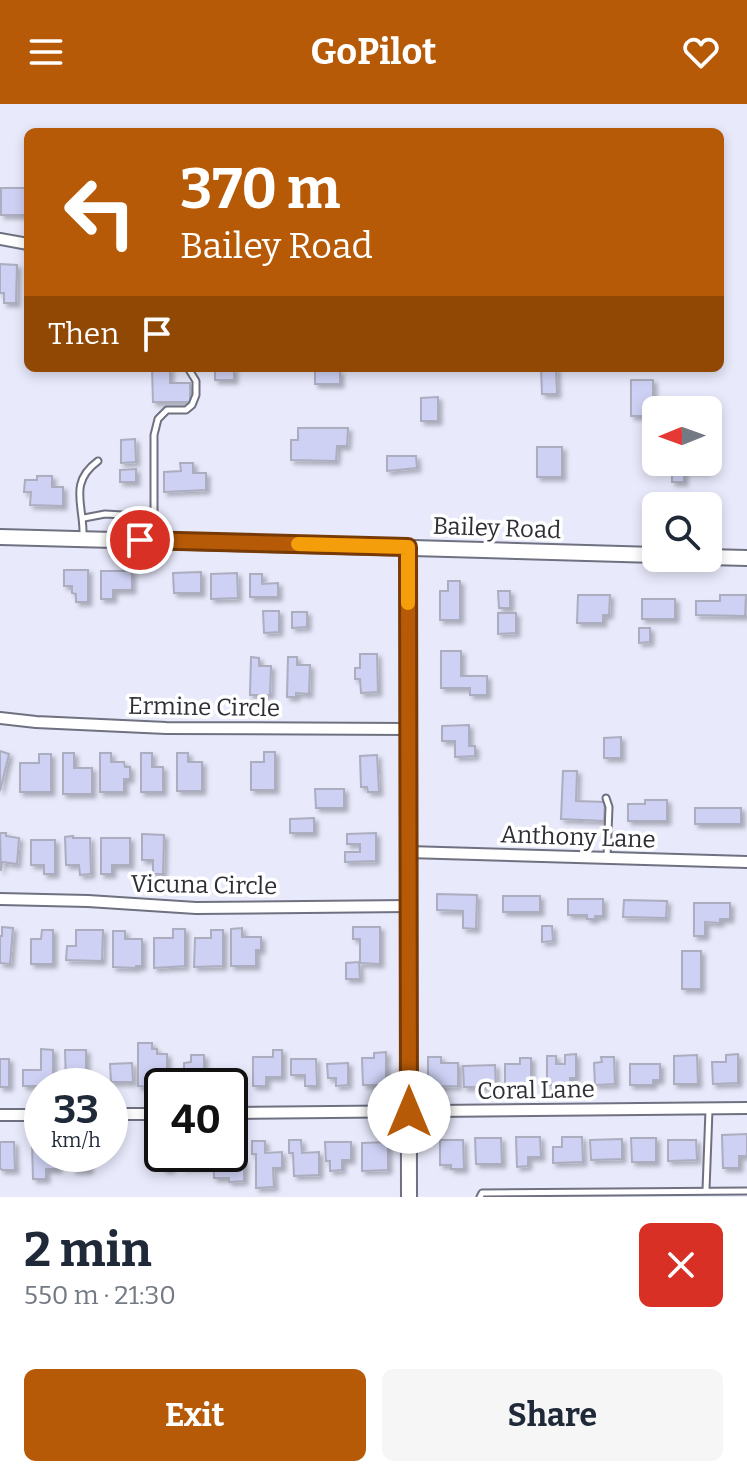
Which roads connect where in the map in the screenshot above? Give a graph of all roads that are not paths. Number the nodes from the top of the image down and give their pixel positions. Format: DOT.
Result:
graph roads {
  1 [pos="0,239"];
  2 [pos="24,243"];
  3 [pos="190,372"];
  4 [pos="98,461"];
  5 [pos="84,518"];
  6 [pos="0,537"];
  7 [pos="83,540"];
  8 [pos="128,540"];
  9 [pos="154,541"];
  10 [pos="408,547"];
  11 [pos="642,555"];
  12 [pos="722,557"];
  13 [pos="747,558"];
  14 [pos="0,718"];
  15 [pos="407,729"];
  16 [pos="606,798"];
  17 [pos="408,852"];
  18 [pos="606,858"];
  19 [pos="747,862"];
  20 [pos="0,899"];
  21 [pos="408,906"];
  22 [pos="747,1108"];
  23 [pos="709,1109"];
  24 [pos="409,1112"];
  25 [pos="248,1113"];
  26 [pos="0,1115"];
  27 [pos="24,1115"];
  28 [pos="706,1190"];
  29 [pos="747,1191"];
  30 [pos="628,1194"];
  31 [pos="409,1197"];
  32 [pos="480,1197"];
  1 -- 2 [label="street"];
  3 -- 9 [label="lane"];
  4 -- 5 [label="lane"];
  5 -- 7 [label="lane"];
  5 -- 8 [label="lane"];
  6 -- 7 [label="street, Bailey Road"];
  7 -- 8 [label="street, Bailey Road"];
  8 -- 9 [label="street, Bailey Road"];
  9 -- 10 [label="street, Bailey Road"];
  10 -- 11 [label="street, Bailey Road"];
  10 -- 15 [label="street"];
  12 -- 13 [label="street"];
  14 -- 15 [label="street, Ermine Circle"];
  15 -- 17 [label="street"];
  16 -- 18 [label="lane"];
  17 -- 18 [label="street, Anthony Lane"];
  17 -- 21 [label="street"];
  18 -- 19 [label="street, Anthony Lane"];
  20 -- 21 [label="street, Vicuna Circle"];
  21 -- 24 [label="street"];
  22 -- 23 [label="street, Coral Lane"];
  23 -- 24 [label="street, Coral Lane"];
  23 -- 28 [label="lane"];
  24 -- 25 [label="street, Coral Lane"];
  24 -- 31 [label="street"];
  26 -- 27 [label="street"];
  28 -- 29 [label="lane"];
  28 -- 30 [label="lane"];
  30 -- 32 [label="lane"];
}
